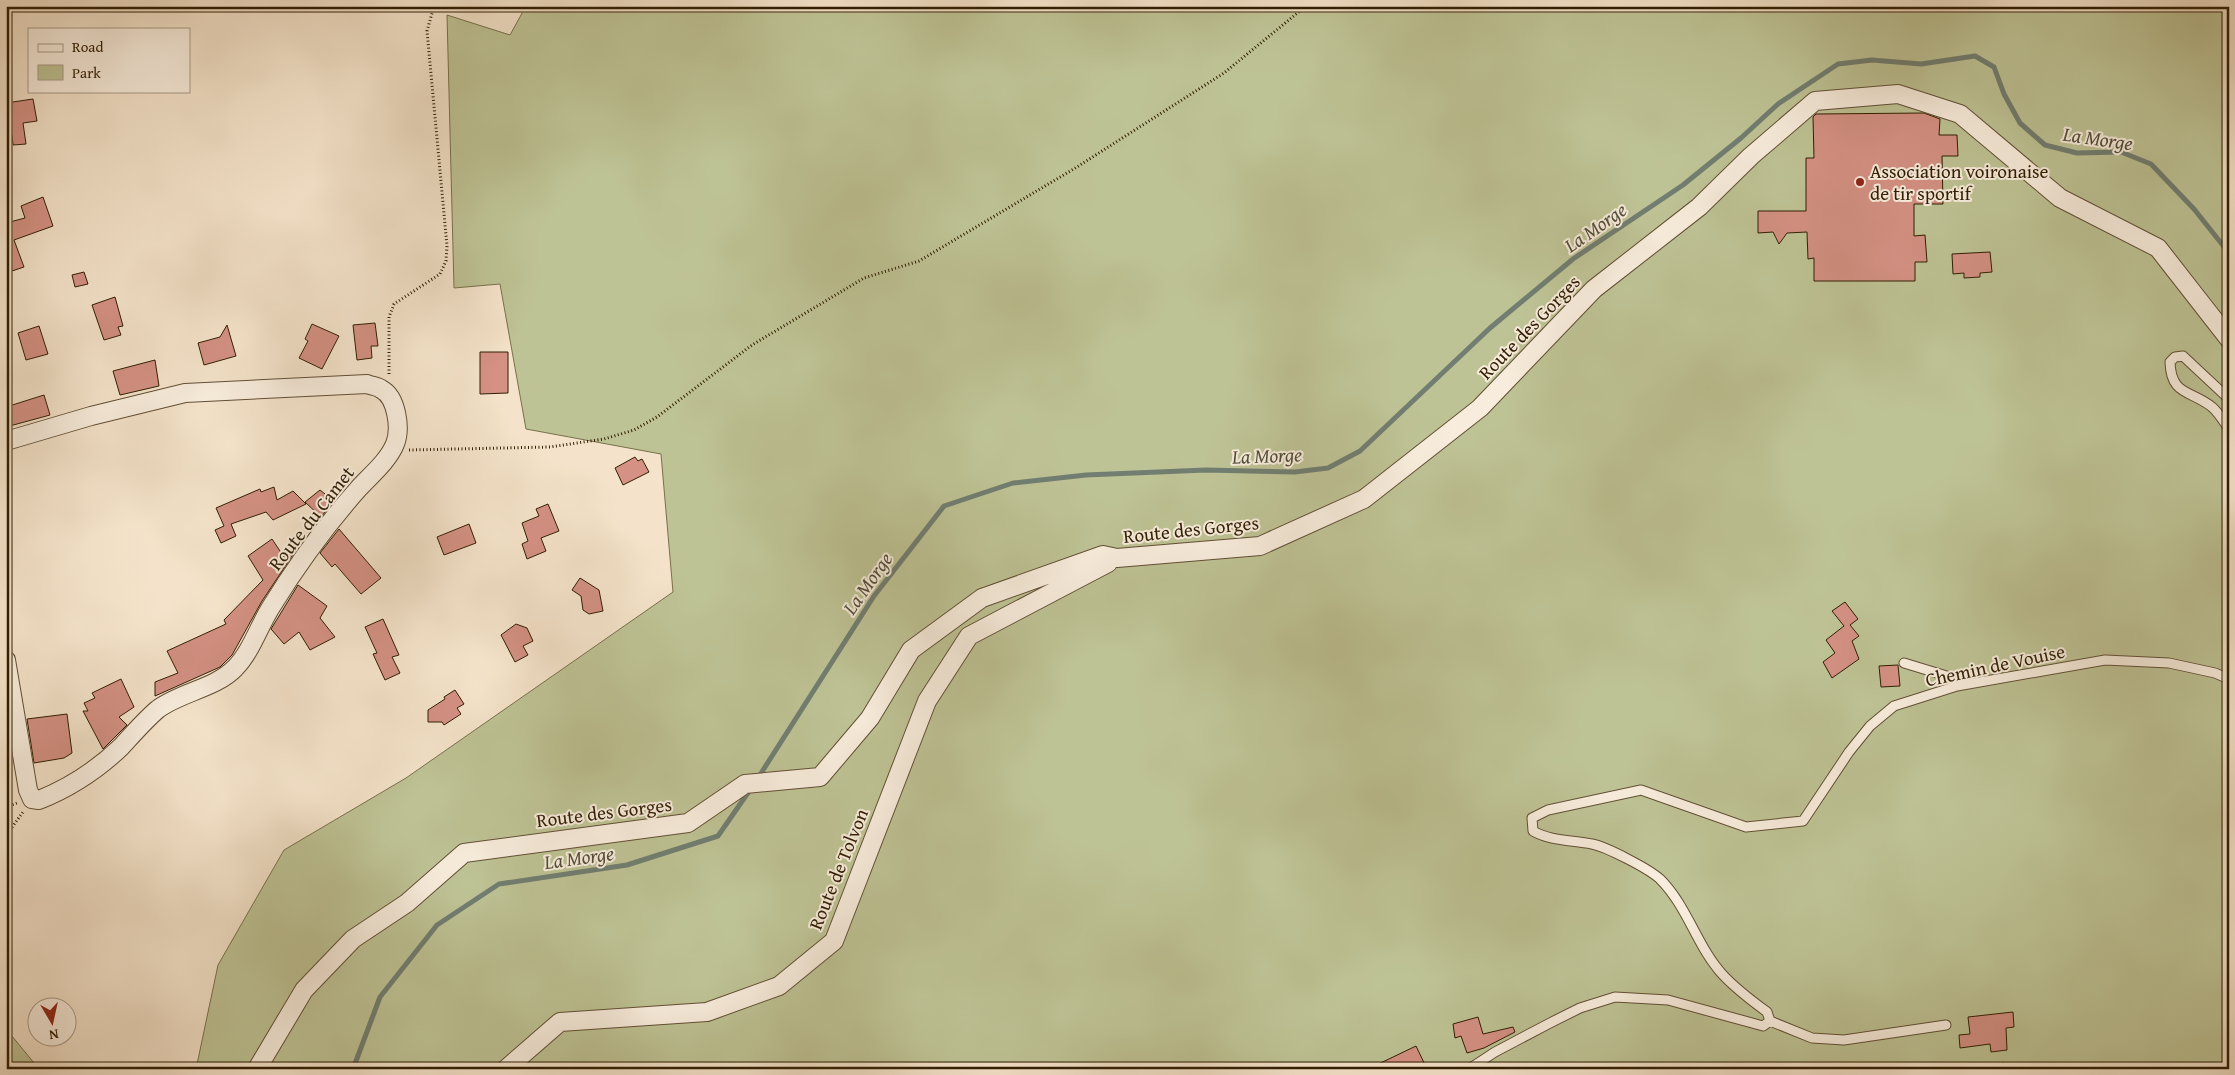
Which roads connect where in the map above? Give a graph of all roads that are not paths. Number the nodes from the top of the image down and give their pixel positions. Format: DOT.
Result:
graph roads {
  1 [pos="2229,339"];
  2 [pos="2229,399"];
  3 [pos="2229,429"];
  4 [pos="6,441"];
  5 [pos="1118,558"];
  6 [pos="6,660"];
  7 [pos="1904,663"];
  8 [pos="2229,679"];
  9 [pos="1957,686"];
  10 [pos="1770,1021"];
  11 [pos="1946,1025"];
  12 [pos="257,1069"];
  13 [pos="506,1069"];
  14 [pos="1469,1069"];
  1 -- 5 [label="street, Route des Gorges"];
  2 -- 3 [label="lane"];
  4 -- 6 [label="street, Route du Camet"];
  5 -- 12 [label="street, Route des Gorges"];
  5 -- 13 [label="street, Route de Tolvon"];
  7 -- 9 [label="lane"];
  8 -- 9 [label="lane, Chemin de Vouise"];
  9 -- 10 [label="lane, Chemin de Vouise"];
  10 -- 11 [label="lane"];
  10 -- 14 [label="lane"];
}
